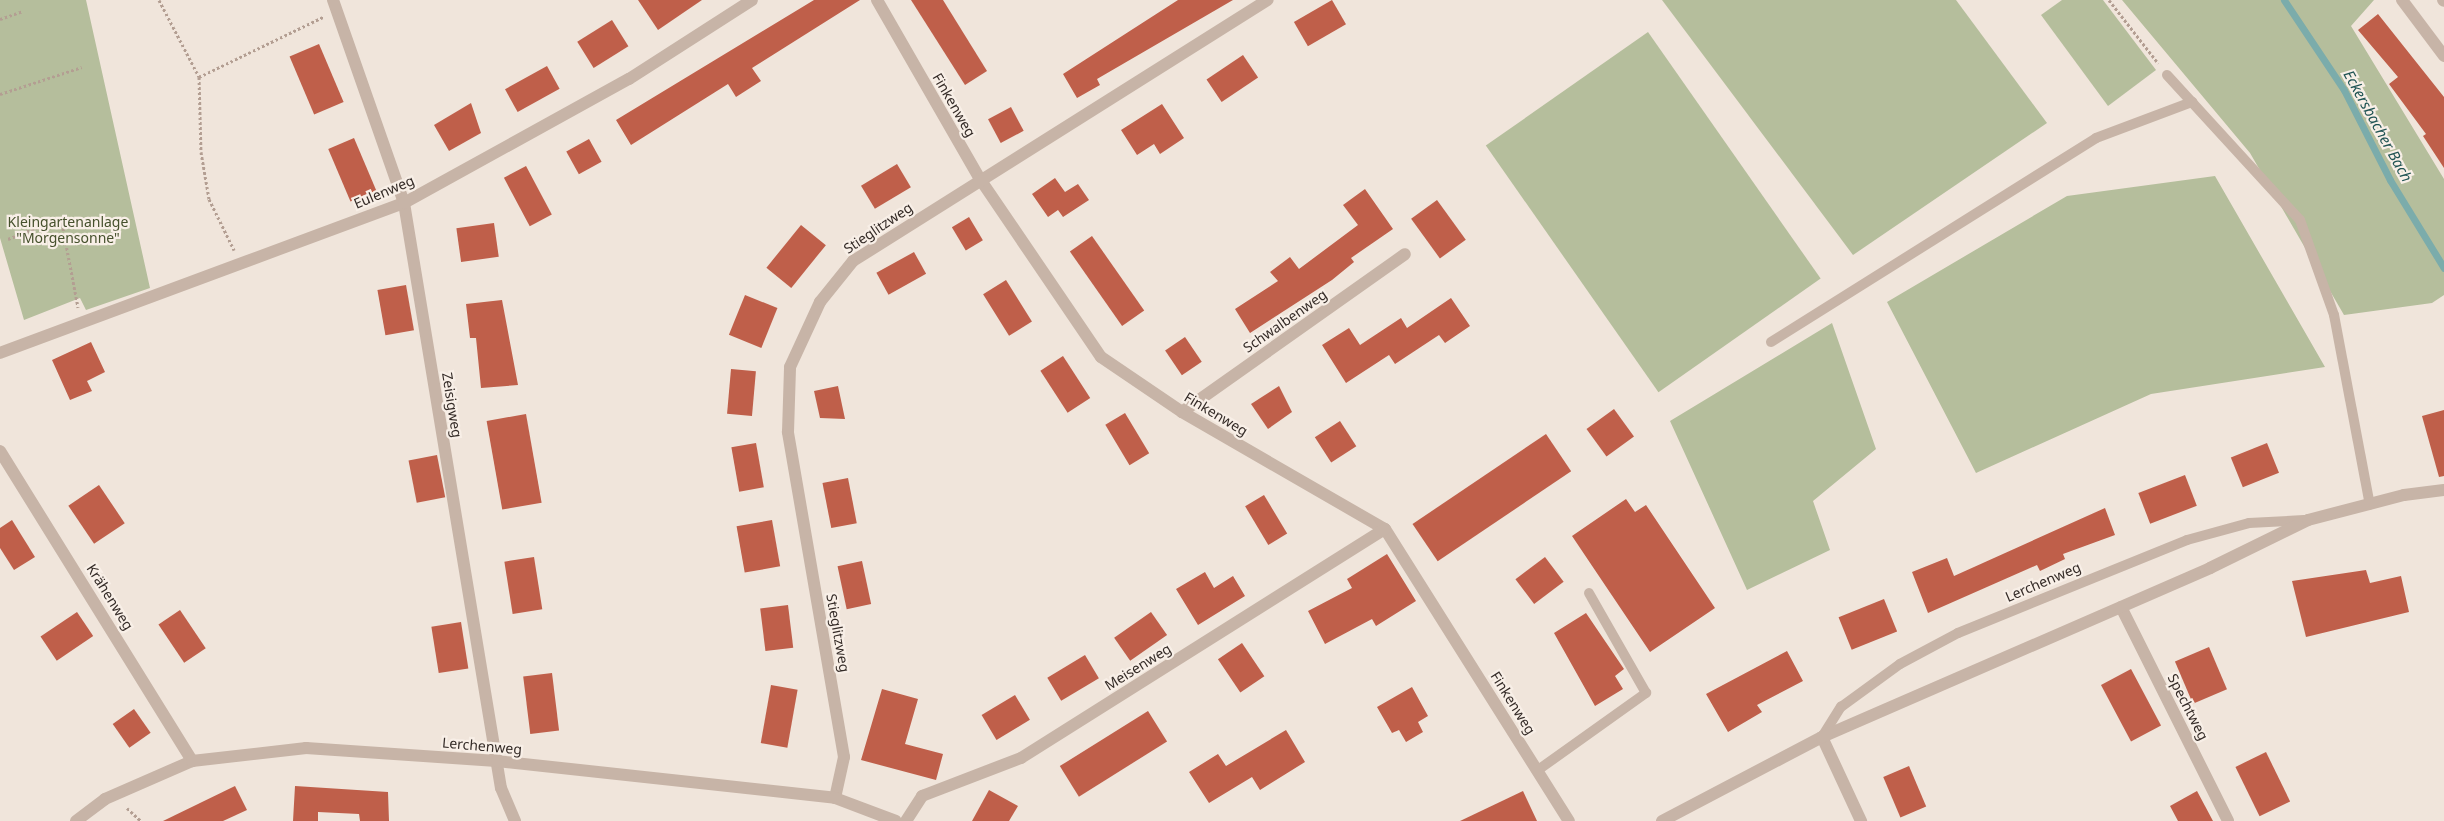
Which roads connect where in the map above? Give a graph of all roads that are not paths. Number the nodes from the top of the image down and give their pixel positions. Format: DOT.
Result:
graph roads {
  1 [pos="752,0"];
  2 [pos="877,0"];
  3 [pos="1268,0"];
  4 [pos="2402,0"];
  5 [pos="335,5"];
  6 [pos="2444,56"];
  7 [pos="2168,75"];
  8 [pos="2192,102"];
  9 [pos="980,179"];
  10 [pos="404,203"];
  11 [pos="1405,254"];
  12 [pos="1771,342"];
  13 [pos="0,353"];
  14 [pos="1182,412"];
  15 [pos="0,452"];
  16 [pos="2444,490"];
  17 [pos="2370,505"];
  18 [pos="2308,520"];
  19 [pos="1385,529"];
  20 [pos="1589,593"];
  21 [pos="2121,607"];
  22 [pos="1822,737"];
  23 [pos="192,761"];
  24 [pos="496,761"];
  25 [pos="1538,770"];
  26 [pos="835,798"];
  27 [pos="76,821"];
  28 [pos="515,821"];
  29 [pos="896,821"];
  30 [pos="906,821"];
  31 [pos="1570,821"];
  32 [pos="1662,821"];
  33 [pos="1861,821"];
  34 [pos="2228,821"];
  1 -- 10 [label="street, Eulenweg"];
  2 -- 9 [label="street, Finkenweg"];
  3 -- 9 [label="street, Stieglitzweg"];
  4 -- 6 [label="street"];
  5 -- 10 [label="street, Zeisigweg"];
  7 -- 8 [label="lane"];
  8 -- 12 [label="lane"];
  8 -- 17 [label="lane"];
  9 -- 14 [label="street, Finkenweg"];
  9 -- 26 [label="street, Stieglitzweg"];
  10 -- 13 [label="street, Eulenweg"];
  10 -- 24 [label="street, Zeisigweg"];
  11 -- 14 [label="street, Schwalbenweg"];
  14 -- 19 [label="street, Finkenweg"];
  15 -- 23 [label="street, Krähenweg"];
  16 -- 17 [label="street, Lerchenweg"];
  17 -- 18 [label="street, Lerchenweg"];
  18 -- 21 [label="street, Lerchenweg"];
  18 -- 22 [label="lane, Lerchenweg"];
  19 -- 25 [label="street, Finkenweg"];
  19 -- 30 [label="street, Meisenweg"];
  20 -- 25 [label="lane"];
  21 -- 22 [label="street, Lerchenweg"];
  21 -- 34 [label="street, Spechtweg"];
  22 -- 32 [label="street, Lerchenweg"];
  22 -- 33 [label="street"];
  23 -- 24 [label="street, Lerchenweg"];
  23 -- 27 [label="street, Lerchenweg"];
  24 -- 26 [label="street, Lerchenweg"];
  24 -- 28 [label="street, Zeisigweg"];
  25 -- 31 [label="street, Finkenweg"];
  26 -- 29 [label="street, Lerchenweg"];
}
